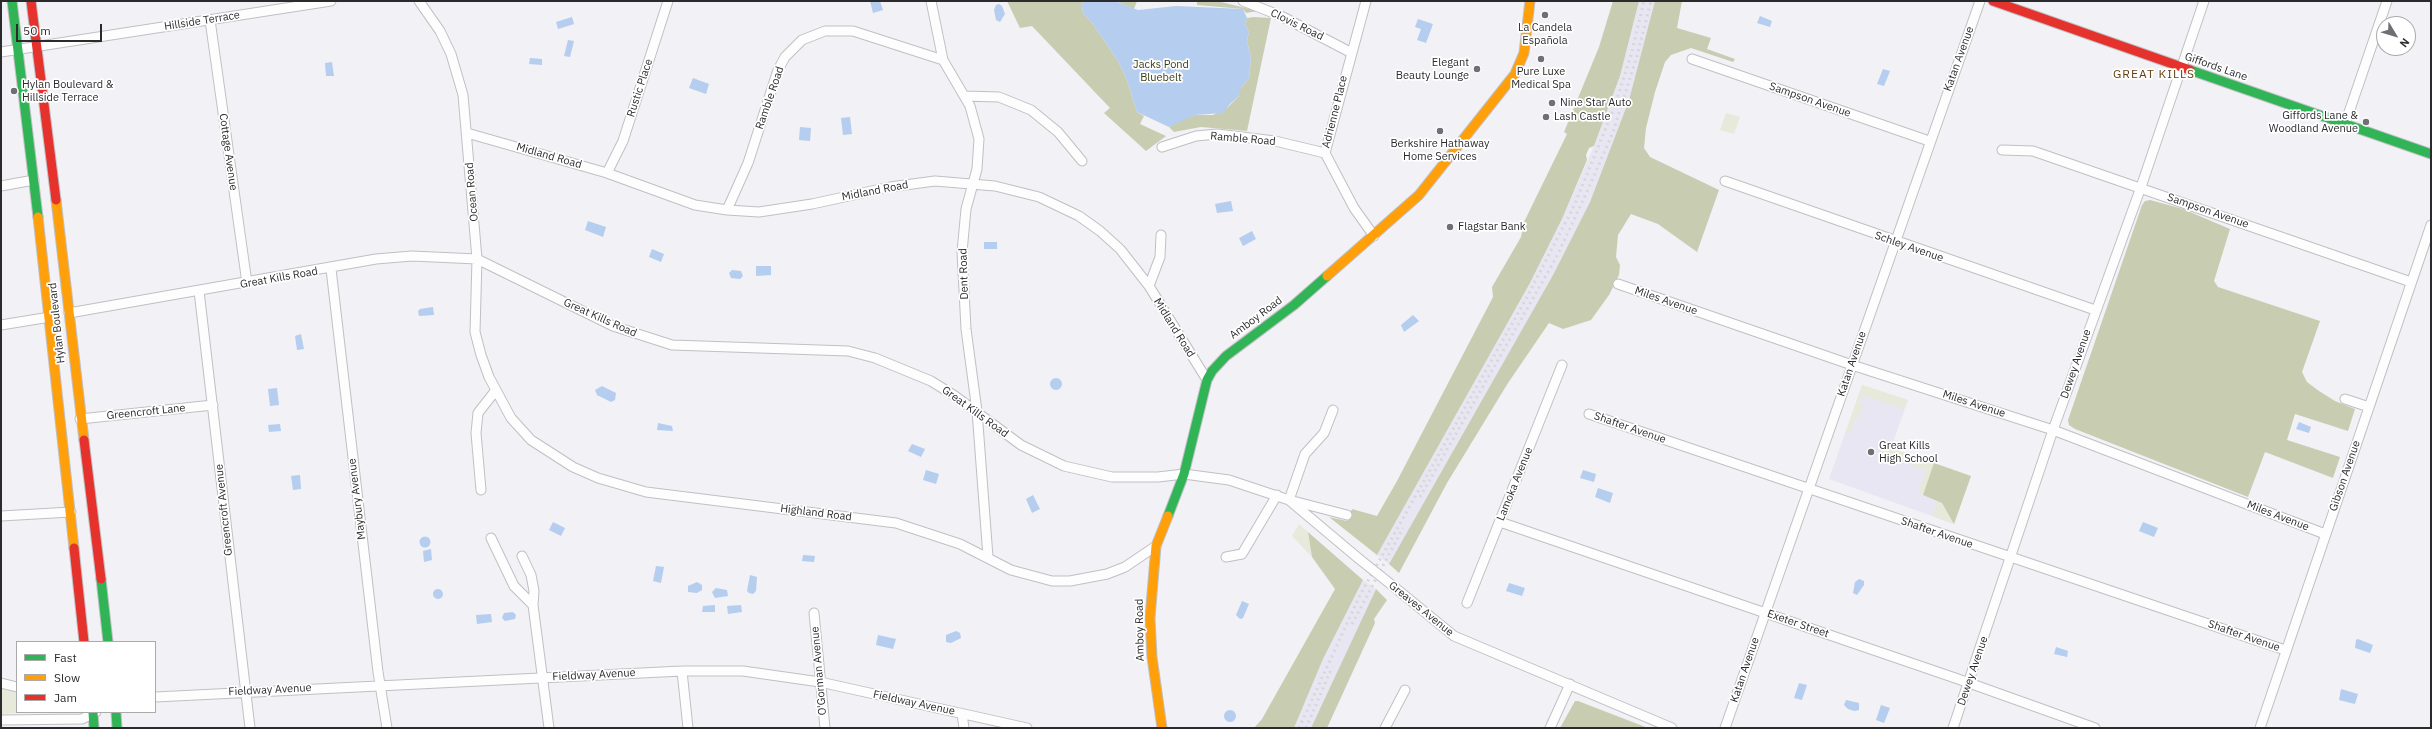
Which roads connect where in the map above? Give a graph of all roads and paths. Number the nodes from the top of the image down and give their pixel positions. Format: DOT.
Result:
graph roads {
  1 [pos="12,1"];
  2 [pos="31,1"];
  3 [pos="332,1"];
  4 [pos="419,1"];
  5 [pos="668,1"];
  6 [pos="931,1"];
  7 [pos="1243,1"];
  8 [pos="1366,1"];
  9 [pos="1530,1"];
  10 [pos="1980,1"];
  11 [pos="1993,1"];
  12 [pos="2204,1"];
  13 [pos="2387,1"];
  14 [pos="210,20"];
  15 [pos="38,47"];
  16 [pos="19,50"];
  17 [pos="1,52"];
  18 [pos="1350,52"];
  19 [pos="1692,59"];
  20 [pos="944,60"];
  21 [pos="2181,68"];
  22 [pos="964,96"];
  23 [pos="2345,124"];
  24 [pos="467,133"];
  25 [pos="1929,141"];
  26 [pos="1162,147"];
  27 [pos="2002,150"];
  28 [pos="1325,153"];
  29 [pos="2431,154"];
  30 [pos="1082,160"];
  31 [pos="607,173"];
  32 [pos="34,180"];
  33 [pos="1724,181"];
  34 [pos="973,184"];
  35 [pos="1,186"];
  36 [pos="2140,187"];
  37 [pos="727,210"];
  38 [pos="2431,225"];
  39 [pos="1161,235"];
  40 [pos="1374,236"];
  41 [pos="1895,242"];
  42 [pos="477,259"];
  43 [pos="330,269"];
  44 [pos="2411,282"];
  45 [pos="247,283"];
  46 [pos="1618,284"];
  47 [pos="1149,286"];
  48 [pos="200,291"];
  49 [pos="2095,310"];
  50 [pos="68,313"];
  51 [pos="50,318"];
  52 [pos="1,325"];
  53 [pos="1562,365"];
  54 [pos="1852,365"];
  55 [pos="1207,380"];
  56 [pos="496,390"];
  57 [pos="2345,399"];
  58 [pos="213,405"];
  59 [pos="2369,407"];
  60 [pos="1333,410"];
  61 [pos="977,411"];
  62 [pos="1589,414"];
  63 [pos="80,419"];
  64 [pos="2053,430"];
  65 [pos="1184,474"];
  66 [pos="1809,489"];
  67 [pos="481,490"];
  68 [pos="1277,495"];
  69 [pos="1289,500"];
  70 [pos="71,512"];
  71 [pos="1347,515"];
  72 [pos="1,516"];
  73 [pos="1500,522"];
  74 [pos="2325,534"];
  75 [pos="491,538"];
  76 [pos="1156,546"];
  77 [pos="522,556"];
  78 [pos="988,557"];
  79 [pos="1226,557"];
  80 [pos="2011,558"];
  81 [pos="1467,603"];
  82 [pos="533,605"];
  83 [pos="814,613"];
  84 [pos="1766,613"];
  85 [pos="84,641"];
  86 [pos="108,641"];
  87 [pos="2285,650"];
  88 [pos="682,671"];
  89 [pos="544,678"];
  90 [pos="1,682"];
  91 [pos="820,682"];
  92 [pos="1969,682"];
  93 [pos="1570,684"];
  94 [pos="379,685"];
  95 [pos="16,687"];
  96 [pos="1405,690"];
  97 [pos="244,692"];
  98 [pos="156,697"];
  99 [pos="94,713"];
  100 [pos="116,713"];
  101 [pos="962,714"];
  102 [pos="30,716"];
  103 [pos="1,720"];
  104 [pos="94,728"];
  105 [pos="117,728"];
  106 [pos="250,728"];
  107 [pos="387,728"];
  108 [pos="549,728"];
  109 [pos="688,728"];
  110 [pos="825,728"];
  111 [pos="964,728"];
  112 [pos="1027,728"];
  113 [pos="1162,728"];
  114 [pos="1385,728"];
  115 [pos="1550,728"];
  116 [pos="1672,728"];
  117 [pos="1725,728"];
  118 [pos="1953,728"];
  119 [pos="2095,728"];
  120 [pos="2260,728"];
  1 -- 16 [label="main road, Hylan Boulevard"];
  2 -- 15 [label="main road, Hylan Boulevard"];
  3 -- 14 [label="street, Hillside Terrace"];
  4 -- 24 [label="street, Ocean Road"];
  5 -- 31 [label="street, Rustic Place"];
  6 -- 20 [label="street, Dent Road"];
  7 -- 18 [label="street, Clovis Road"];
  8 -- 18 [label="street, Adrienne Place"];
  9 -- 40 [label="main road, Amboy Road"];
  10 -- 25 [label="street, Katan Avenue"];
  11 -- 21 [label="main road, Giffords Lane"];
  12 -- 21 [label="street, Dewey Avenue"];
  13 -- 23 [label="street"];
  14 -- 15 [label="street, Hillside Terrace"];
  14 -- 45 [label="street, Cottage Avenue"];
  15 -- 16 [label="street, Hillside Terrace"];
  15 -- 50 [label="main road, Hylan Boulevard"];
  16 -- 17 [label="street, Hillside Terrace"];
  16 -- 32 [label="main road, Hylan Boulevard"];
  18 -- 28 [label="street, Adrienne Place"];
  19 -- 25 [label="street, Sampson Avenue"];
  20 -- 22 [label="street, Dent Road"];
  20 -- 37 [label="street, Ramble Road"];
  21 -- 23 [label="main road, Giffords Lane"];
  21 -- 36 [label="street, Dewey Avenue"];
  22 -- 30 [label="street"];
  22 -- 34 [label="street, Dent Road"];
  23 -- 29 [label="main road, Giffords Lane"];
  24 -- 31 [label="street, Midland Road"];
  24 -- 42 [label="street, Ocean Road"];
  25 -- 41 [label="street, Katan Avenue"];
  26 -- 28 [label="street, Ramble Road"];
  27 -- 36 [label="street, Sampson Avenue"];
  28 -- 40 [label="street, Adrienne Place"];
  31 -- 37 [label="street, Midland Road"];
  32 -- 35 [label="street"];
  32 -- 51 [label="main road, Hylan Boulevard"];
  33 -- 41 [label="street, Schley Avenue"];
  34 -- 37 [label="street, Midland Road"];
  34 -- 47 [label="street, Midland Road"];
  34 -- 61 [label="street, Dent Road"];
  36 -- 44 [label="street, Sampson Avenue"];
  36 -- 49 [label="street, Dewey Avenue"];
  38 -- 44 [label="street, Gibson Avenue"];
  39 -- 47 [label="street"];
  40 -- 55 [label="main road, Amboy Road"];
  41 -- 49 [label="street, Schley Avenue"];
  41 -- 54 [label="street, Katan Avenue"];
  42 -- 43 [label="street, Great Kills Road"];
  42 -- 56 [label="street, Ocean Road"];
  42 -- 61 [label="street, Great Kills Road"];
  43 -- 45 [label="street, Great Kills Road"];
  43 -- 94 [label="street, Maybury Avenue"];
  44 -- 59 [label="street, Gibson Avenue"];
  45 -- 48 [label="street, Great Kills Road"];
  46 -- 54 [label="street, Miles Avenue"];
  47 -- 55 [label="street, Midland Road"];
  48 -- 50 [label="street, Great Kills Road"];
  48 -- 58 [label="street, Greencroft Avenue"];
  49 -- 64 [label="street, Dewey Avenue"];
  50 -- 63 [label="main road, Hylan Boulevard"];
  51 -- 52 [label="street"];
  51 -- 70 [label="main road, Hylan Boulevard"];
  53 -- 73 [label="street, Lamoka Avenue"];
  54 -- 64 [label="street, Miles Avenue"];
  54 -- 66 [label="street, Katan Avenue"];
  55 -- 65 [label="main road, Amboy Road"];
  56 -- 67 [label="street"];
  56 -- 78 [label="street, Highland Road"];
  57 -- 59 [label="street"];
  58 -- 63 [label="street, Greencroft Lane"];
  58 -- 97 [label="street, Greencroft Avenue"];
  59 -- 74 [label="street, Gibson Avenue"];
  60 -- 69 [label="street"];
  61 -- 65 [label="street, Great Kills Road"];
  61 -- 78 [label="street, Dent Road"];
  62 -- 66 [label="street, Shafter Avenue"];
  63 -- 86 [label="main road, Hylan Boulevard"];
  64 -- 74 [label="street, Miles Avenue"];
  64 -- 80 [label="street, Dewey Avenue"];
  65 -- 68 [label="street, Greaves Avenue"];
  65 -- 76 [label="main road, Amboy Road"];
  66 -- 80 [label="street, Shafter Avenue"];
  66 -- 84 [label="street, Katan Avenue"];
  68 -- 69 [label="street, Greaves Avenue"];
  68 -- 79 [label="street"];
  69 -- 71 [label="street"];
  69 -- 93 [label="street, Greaves Avenue, bridge"];
  70 -- 72 [label="street"];
  70 -- 85 [label="main road, Hylan Boulevard"];
  73 -- 81 [label="street, Lamoka Avenue"];
  73 -- 84 [label="street, Exeter Street"];
  74 -- 87 [label="street, Gibson Avenue"];
  75 -- 82 [label="street"];
  76 -- 78 [label="street, Highland Road"];
  76 -- 113 [label="main road, Amboy Road"];
  77 -- 82 [label="street"];
  80 -- 87 [label="street, Shafter Avenue"];
  80 -- 92 [label="street, Dewey Avenue"];
  82 -- 89 [label="street"];
  83 -- 91 [label="street, O'Gorman Avenue"];
  84 -- 92 [label="street, Exeter Street"];
  84 -- 117 [label="street, Katan Avenue"];
  87 -- 120 [label="street, Gibson Avenue"];
  88 -- 89 [label="street, Fieldway Avenue"];
  88 -- 91 [label="street, Fieldway Avenue"];
  88 -- 109 [label="street"];
  89 -- 94 [label="street, Fieldway Avenue"];
  89 -- 108 [label="street"];
  90 -- 95 [label="street"];
  91 -- 101 [label="street, Fieldway Avenue"];
  91 -- 110 [label="street, O'Gorman Avenue"];
  92 -- 118 [label="street, Dewey Avenue"];
  92 -- 119 [label="street, Exeter Street"];
  93 -- 115 [label="street"];
  93 -- 116 [label="street, Greaves Avenue"];
  94 -- 97 [label="street, Fieldway Avenue"];
  94 -- 107 [label="street, Maybury Avenue"];
  96 -- 114 [label="street"];
  97 -- 98 [label="street, Fieldway Avenue"];
  97 -- 106 [label="street, Greencroft Avenue"];
  99 -- 102 [label="street"];
  99 -- 104 [label="main road"];
  100 -- 105 [label="main road"];
  101 -- 111 [label="street"];
  101 -- 112 [label="street, Fieldway Avenue"];
  102 -- 103 [label="street"];
}
